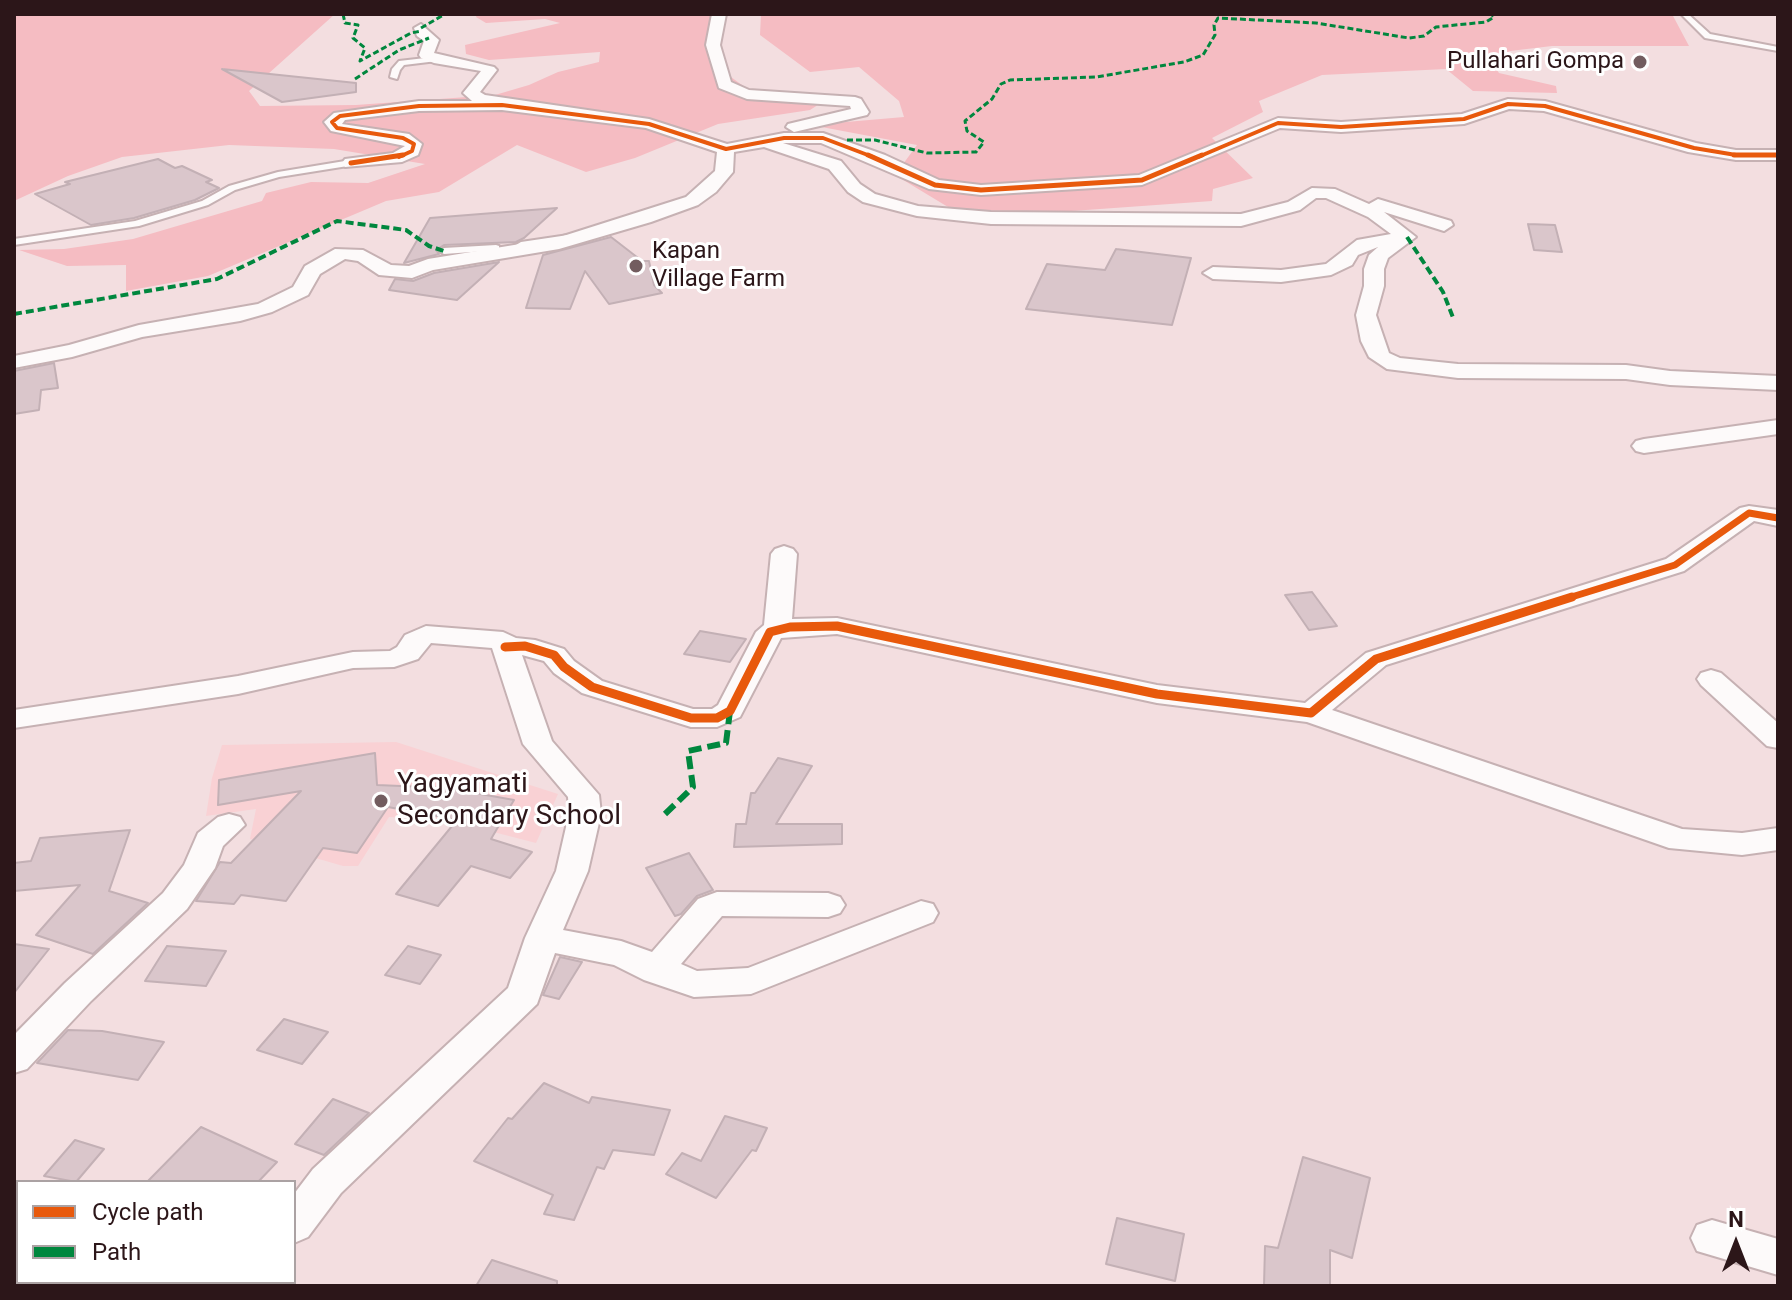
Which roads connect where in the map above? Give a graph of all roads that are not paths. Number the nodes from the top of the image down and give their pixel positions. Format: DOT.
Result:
graph roads {
  1 [pos="719,14"];
  2 [pos="1684,14"];
  3 [pos="421,28"];
  4 [pos="1778,49"];
  5 [pos="434,59"];
  6 [pos="394,77"];
  7 [pos="502,105"];
  8 [pos="754,142"];
  9 [pos="726,149"];
  10 [pos="1778,155"];
  11 [pos="351,163"];
  12 [pos="1329,193"];
  13 [pos="1444,225"];
  14 [pos="580,237"];
  15 [pos="1392,239"];
  16 [pos="14,242"];
  17 [pos="444,251"];
  18 [pos="1213,273"];
  19 [pos="14,362"];
  20 [pos="1778,383"];
  21 [pos="1778,427"];
  22 [pos="1644,446"];
  23 [pos="1778,518"];
  24 [pos="784,554"];
  25 [pos="777,629"];
  26 [pos="505,647"];
  27 [pos="1711,679"];
  28 [pos="1311,713"];
  29 [pos="14,719"];
  30 [pos="1778,739"];
  31 [pos="229,825"];
  32 [pos="1778,839"];
  33 [pos="828,905"];
  34 [pos="921,913"];
  35 [pos="542,938"];
  36 [pos="656,971"];
  37 [pos="14,1059"];
  38 [pos="296,1222"];
  39 [pos="1712,1238"];
  40 [pos="1778,1257"];
  1 -- 9 [label="street"];
  2 -- 4 [label="lane"];
  3 -- 5 [label="street"];
  5 -- 6 [label="lane"];
  5 -- 7 [label="street"];
  7 -- 9 [label="street"];
  7 -- 11 [label="street"];
  8 -- 9 [label="street"];
  8 -- 10 [label="street"];
  8 -- 12 [label="street"];
  9 -- 14 [label="street"];
  11 -- 16 [label="lane"];
  12 -- 13 [label="street"];
  12 -- 15 [label="street"];
  14 -- 17 [label="lane"];
  14 -- 19 [label="street"];
  15 -- 18 [label="street"];
  15 -- 20 [label="street"];
  21 -- 22 [label="street"];
  23 -- 28 [label="street"];
  24 -- 25 [label="street"];
  25 -- 26 [label="street"];
  25 -- 28 [label="street"];
  26 -- 29 [label="street"];
  26 -- 35 [label="street"];
  27 -- 30 [label="street"];
  28 -- 32 [label="street"];
  31 -- 37 [label="street"];
  33 -- 36 [label="street"];
  34 -- 36 [label="street"];
  35 -- 36 [label="street"];
  35 -- 38 [label="street"];
  39 -- 40 [label="street"];
}
